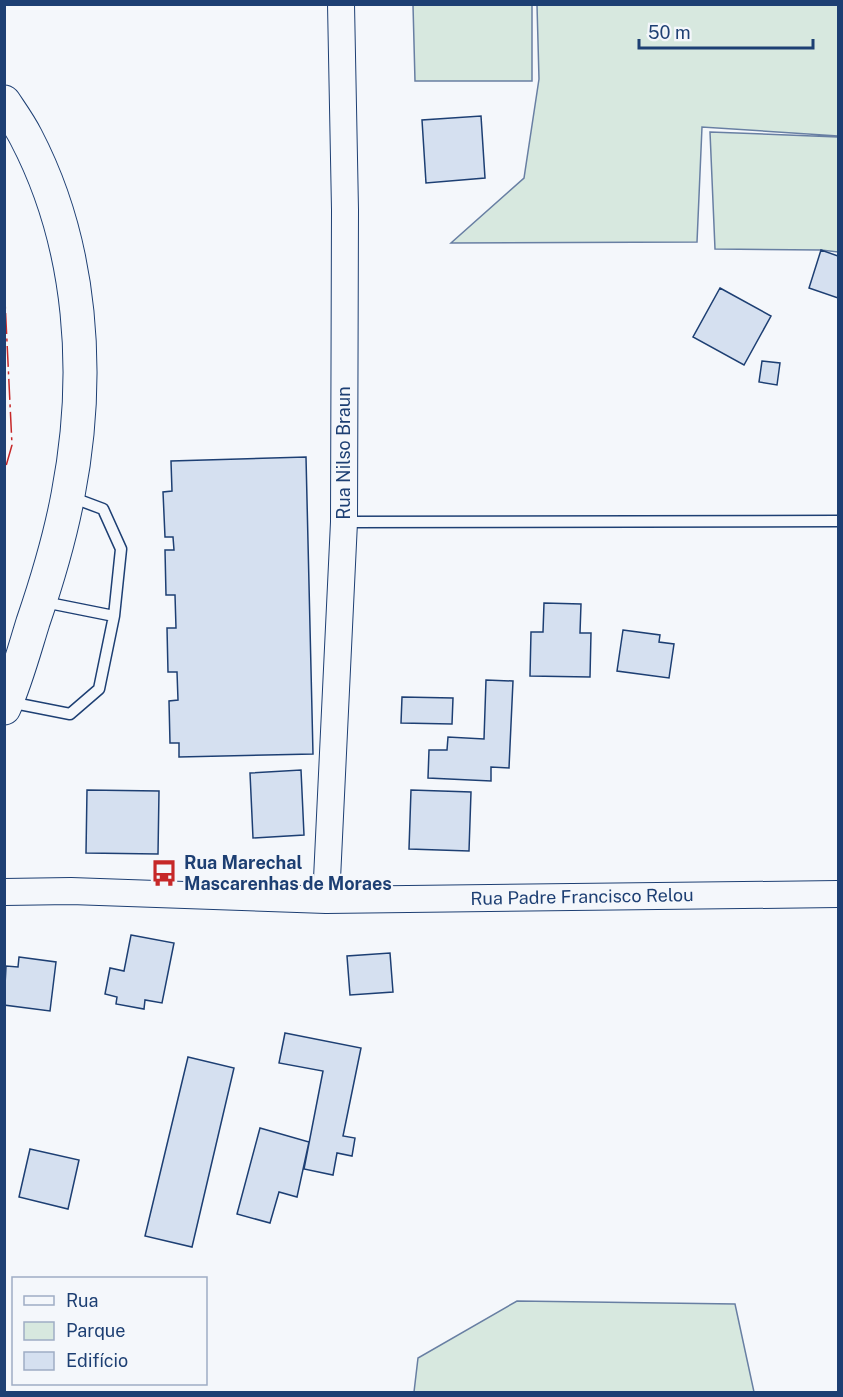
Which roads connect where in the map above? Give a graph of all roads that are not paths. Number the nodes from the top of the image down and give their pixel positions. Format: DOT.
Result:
graph roads {
  1 [pos="340,4"];
  2 [pos="4,102"];
  3 [pos="68,496"];
  4 [pos="838,520"];
  5 [pos="344,522"];
  6 [pos="40,601"];
  7 [pos="114,616"];
  8 [pos="6,705"];
  9 [pos="4,892"];
  10 [pos="838,894"];
  11 [pos="326,900"];
  1 -- 5 [label="street, Rua Nilso Braun"];
  2 -- 3 [label="highway"];
  3 -- 6 [label="highway"];
  3 -- 7 [label="lane"];
  4 -- 5 [label="lane"];
  5 -- 11 [label="street, Rua Nilso Braun"];
  6 -- 7 [label="lane"];
  6 -- 8 [label="highway"];
  7 -- 8 [label="lane"];
  9 -- 11 [label="street"];
  10 -- 11 [label="street, Rua Padre Francisco Relou"];
}
